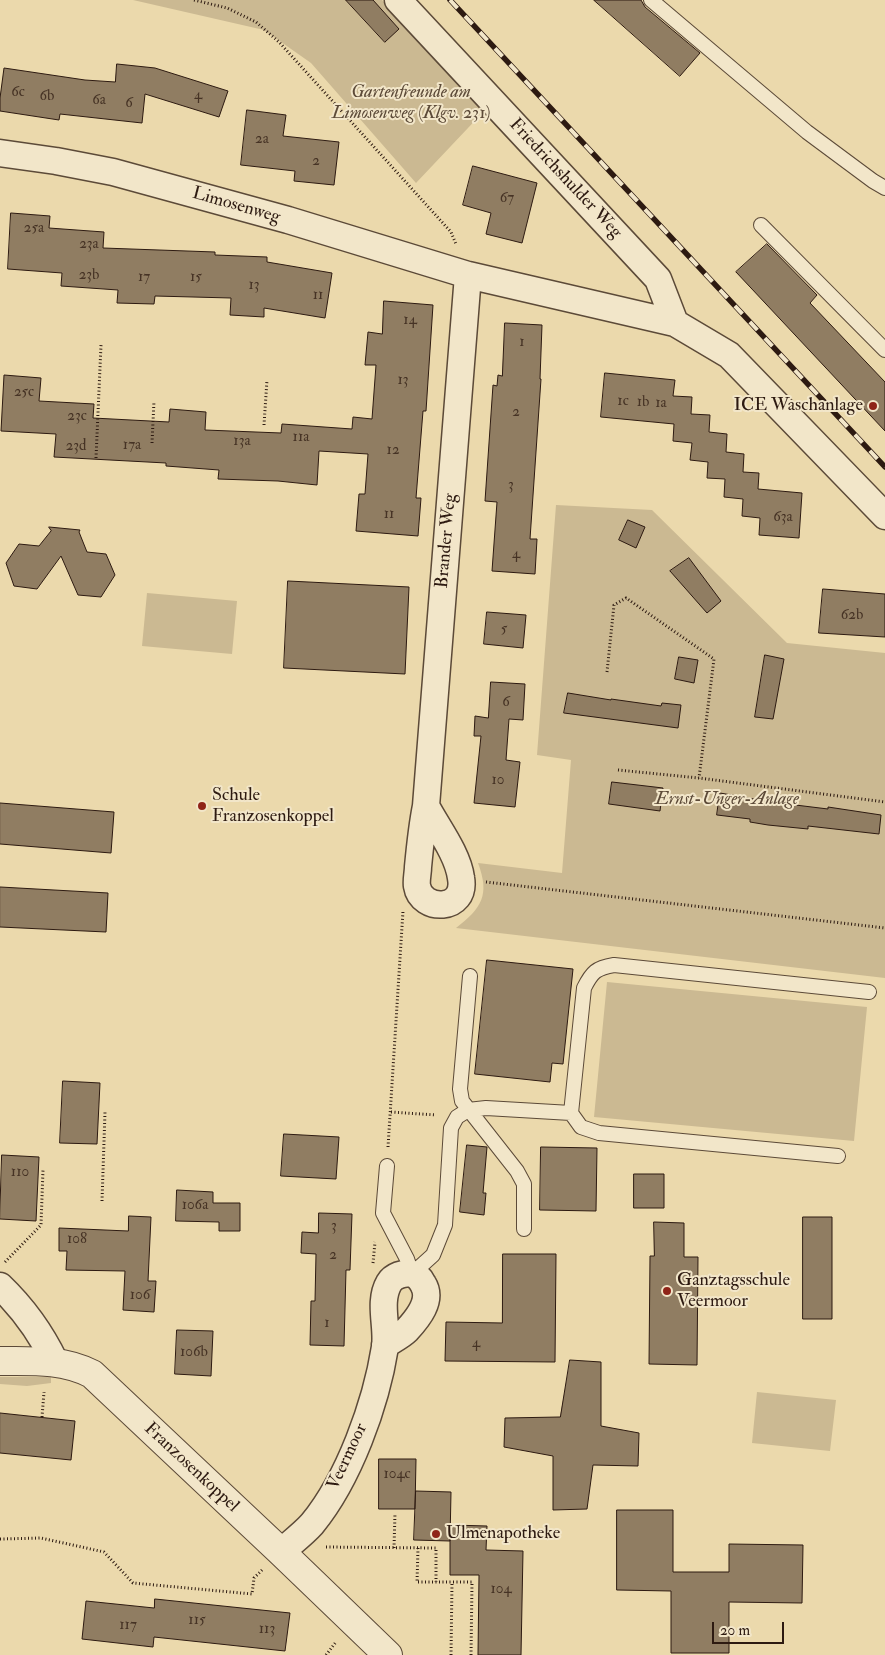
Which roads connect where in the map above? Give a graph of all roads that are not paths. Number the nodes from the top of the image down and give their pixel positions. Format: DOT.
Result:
graph roads {
  1 [pos="398,0"];
  2 [pos="651,0"];
  3 [pos="0,153"];
  4 [pos="885,188"];
  5 [pos="761,225"];
  6 [pos="468,275"];
  7 [pos="675,324"];
  8 [pos="885,350"];
  9 [pos="885,516"];
  10 [pos="426,806"];
  11 [pos="470,976"];
  12 [pos="869,992"];
  13 [pos="462,1113"];
  14 [pos="570,1113"];
  15 [pos="838,1156"];
  16 [pos="387,1166"];
  17 [pos="524,1229"];
  18 [pos="3,1274"];
  19 [pos="412,1274"];
  20 [pos="385,1345"];
  21 [pos="0,1362"];
  22 [pos="55,1362"];
  23 [pos="273,1560"];
  24 [pos="388,1655"];
  1 -- 7 [label="street, Friedrichshulder Weg"];
  2 -- 4 [label="lane"];
  3 -- 6 [label="street, Limosenweg"];
  5 -- 8 [label="lane"];
  6 -- 7 [label="street"];
  6 -- 10 [label="street, Brander Weg"];
  7 -- 9 [label="street"];
  10 -- 10 [label="street, Brander Weg"];
  11 -- 13 [label="lane"];
  12 -- 14 [label="lane"];
  13 -- 14 [label="lane"];
  13 -- 17 [label="lane"];
  13 -- 19 [label="lane"];
  14 -- 15 [label="lane"];
  16 -- 19 [label="lane"];
  18 -- 22 [label="street"];
  19 -- 20 [label="street, Veermoor"];
  19 -- 20 [label="street"];
  20 -- 23 [label="street, Veermoor"];
  21 -- 22 [label="street, Franzosenkoppel"];
  22 -- 23 [label="street, Franzosenkoppel"];
  23 -- 24 [label="street, Franzosenkoppel"];
}
